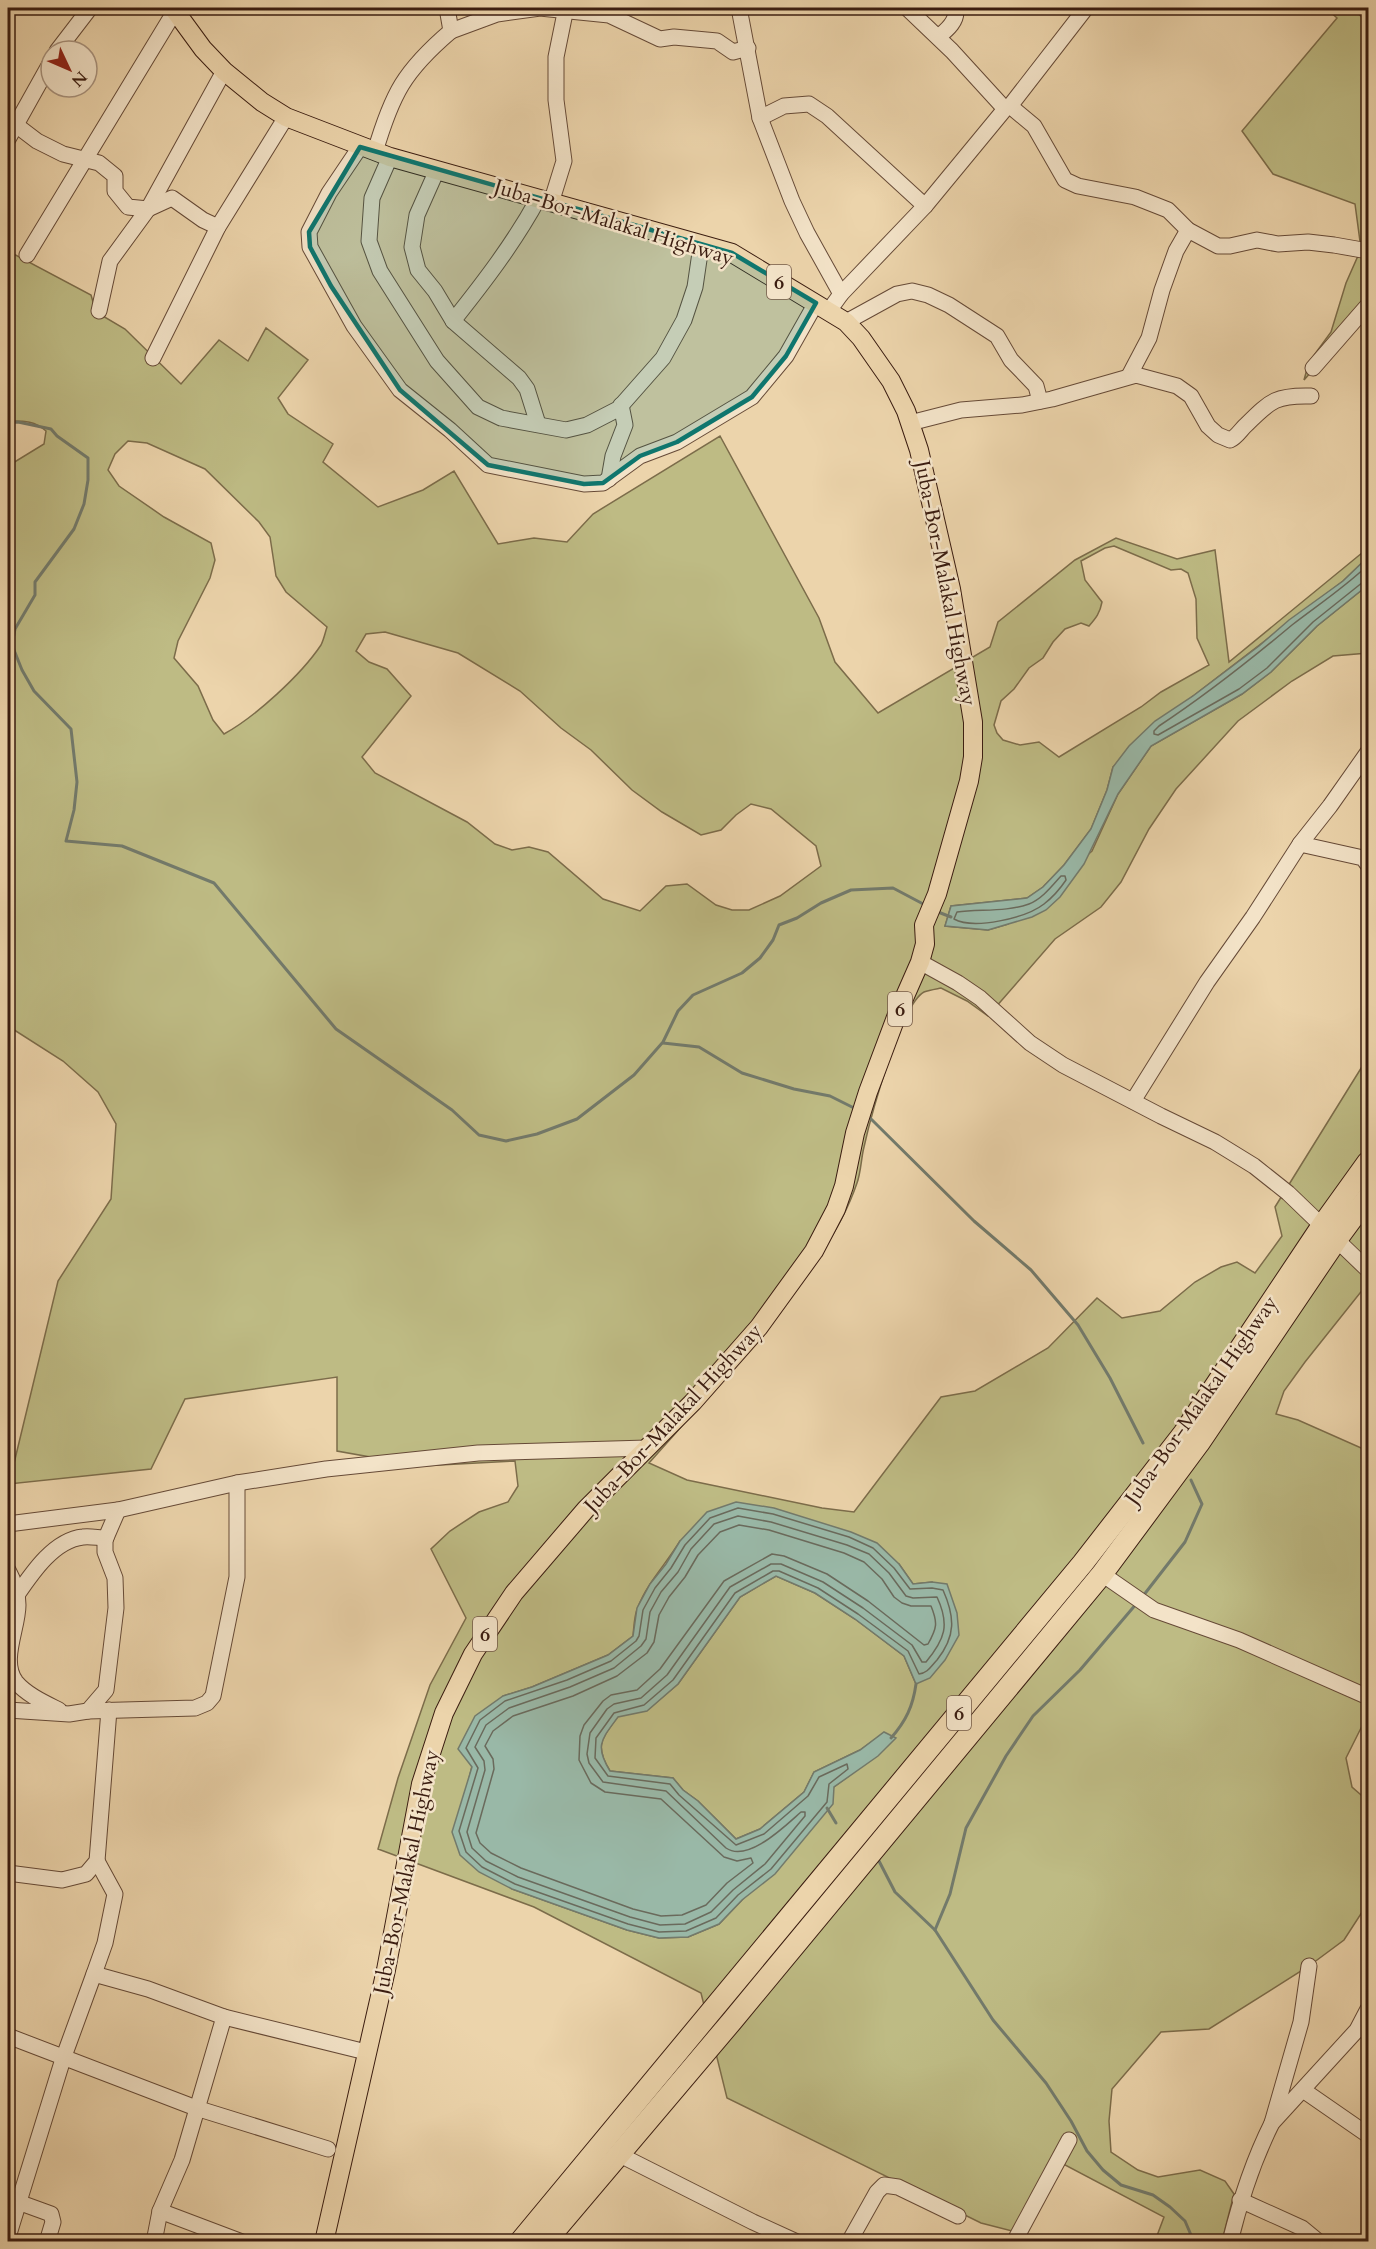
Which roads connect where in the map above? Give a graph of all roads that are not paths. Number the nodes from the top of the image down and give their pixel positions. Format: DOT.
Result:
graph roads {
  1 [pos="90,8"];
  2 [pos="447,8"];
  3 [pos="739,8"];
  4 [pos="907,8"];
  5 [pos="955,8"];
  6 [pos="1086,8"];
  7 [pos="174,9"];
  8 [pos="566,9"];
  9 [pos="587,10"];
  10 [pos="451,31"];
  11 [pos="938,37"];
  12 [pos="66,39"];
  13 [pos="748,48"];
  14 [pos="224,71"];
  15 [pos="39,84"];
  16 [pos="1008,108"];
  17 [pos="286,117"];
  18 [pos="760,118"];
  19 [pos="16,125"];
  20 [pos="8,139"];
  21 [pos="375,152"];
  22 [pos="84,159"];
  23 [pos="437,170"];
  24 [pos="544,201"];
  25 [pos="925,206"];
  26 [pos="148,209"];
  27 [pos="218,227"];
  28 [pos="1188,230"];
  29 [pos="701,246"];
  30 [pos="1368,251"];
  31 [pos="27,255"];
  32 [pos="841,294"];
  33 [pos="1368,305"];
  34 [pos="822,308"];
  35 [pos="99,311"];
  36 [pos="453,321"];
  37 [pos="846,322"];
  38 [pos="153,358"];
  39 [pos="1313,368"];
  40 [pos="1129,376"];
  41 [pos="1311,396"];
  42 [pos="1040,401"];
  43 [pos="621,405"];
  44 [pos="910,423"];
  45 [pos="538,424"];
  46 [pos="609,479"];
  47 [pos="1368,752"];
  48 [pos="1300,844"];
  49 [pos="1368,865"];
  50 [pos="920,962"];
  51 [pos="1132,1101"];
  52 [pos="1368,1162"];
  53 [pos="1368,1197"];
  54 [pos="1330,1233"];
  55 [pos="1368,1270"];
  56 [pos="647,1448"];
  57 [pos="237,1483"];
  58 [pos="118,1510"];
  59 [pos="8,1524"];
  60 [pos="106,1538"];
  61 [pos="8,1570"];
  62 [pos="1102,1574"];
  63 [pos="17,1595"];
  64 [pos="9,1641"];
  65 [pos="1368,1697"];
  66 [pos="8,1710"];
  67 [pos="109,1710"];
  68 [pos="88,1711"];
  69 [pos="69,1714"];
  70 [pos="96,1861"];
  71 [pos="8,1873"];
  72 [pos="1309,1966"];
  73 [pos="94,1974"];
  74 [pos="1368,2009"];
  75 [pos="224,2017"];
  76 [pos="8,2036"];
  77 [pos="366,2052"];
  78 [pos="63,2059"];
  79 [pos="1303,2090"];
  80 [pos="196,2108"];
  81 [pos="1272,2123"];
  82 [pos="1368,2135"];
  83 [pos="1069,2140"];
  84 [pos="328,2149"];
  85 [pos="618,2154"];
  86 [pos="1240,2200"];
  87 [pos="18,2202"];
  88 [pos="160,2211"];
  89 [pos="958,2216"];
  90 [pos="8,2237"];
  91 [pos="47,2241"];
  92 [pos="154,2241"];
  93 [pos="242,2241"];
  94 [pos="324,2241"];
  95 [pos="520,2241"];
  96 [pos="546,2241"];
  97 [pos="797,2241"];
  98 [pos="849,2241"];
  99 [pos="1014,2241"];
  100 [pos="1230,2241"];
  101 [pos="1319,2241"];
  1 -- 12 [label="street"];
  2 -- 10 [label="street"];
  3 -- 13 [label="street"];
  4 -- 11 [label="street"];
  5 -- 11 [label="street"];
  6 -- 16 [label="street"];
  7 -- 14 [label="main road, Juba-Bor-Malakal Highway / 6"];
  7 -- 22 [label="street"];
  8 -- 9 [label="street"];
  8 -- 10 [label="street"];
  8 -- 24 [label="street"];
  9 -- 13 [label="street"];
  10 -- 21 [label="street"];
  11 -- 16 [label="street"];
  13 -- 18 [label="street"];
  14 -- 17 [label="main road, Juba-Bor-Malakal Highway / 6"];
  14 -- 26 [label="street"];
  15 -- 19 [label="street"];
  16 -- 25 [label="street"];
  16 -- 28 [label="street"];
  17 -- 21 [label="main road, Juba-Bor-Malakal Highway / 6"];
  17 -- 27 [label="street"];
  18 -- 25 [label="street"];
  18 -- 32 [label="street"];
  19 -- 20 [label="street"];
  19 -- 22 [label="street"];
  21 -- 23 [label="main road, Juba-Bor-Malakal Highway / 6"];
  21 -- 45 [label="street"];
  21 -- 46 [label="street"];
  22 -- 26 [label="street"];
  22 -- 31 [label="street"];
  23 -- 24 [label="main road, Juba-Bor-Malakal Highway / 6"];
  23 -- 36 [label="street"];
  24 -- 29 [label="main road, Juba-Bor-Malakal Highway / 6"];
  24 -- 36 [label="street"];
  25 -- 32 [label="street"];
  26 -- 27 [label="street"];
  26 -- 35 [label="street"];
  27 -- 38 [label="street"];
  28 -- 30 [label="street"];
  28 -- 40 [label="street"];
  29 -- 34 [label="main road, Juba-Bor-Malakal Highway / 6"];
  29 -- 43 [label="street"];
  32 -- 34 [label="street"];
  33 -- 39 [label="street"];
  34 -- 37 [label="main road, Juba-Bor-Malakal Highway / 6"];
  34 -- 46 [label="street"];
  36 -- 45 [label="street"];
  37 -- 42 [label="street"];
  37 -- 44 [label="main road, Juba-Bor-Malakal Highway / 6"];
  40 -- 41 [label="street"];
  40 -- 42 [label="street"];
  42 -- 44 [label="street"];
  43 -- 45 [label="street"];
  43 -- 46 [label="street"];
  44 -- 50 [label="main road, Juba-Bor-Malakal Highway / 6"];
  47 -- 48 [label="street"];
  48 -- 49 [label="street"];
  48 -- 51 [label="street"];
  50 -- 51 [label="street"];
  50 -- 56 [label="main road, Juba-Bor-Malakal Highway / 6"];
  51 -- 54 [label="street"];
  52 -- 54 [label="highway, Juba-Bor-Malakal Highway / 6"];
  53 -- 54 [label="highway, Juba-Bor-Malakal Highway / 6"];
  54 -- 55 [label="street"];
  54 -- 62 [label="highway, Juba-Bor-Malakal Highway / 6"];
  54 -- 95 [label="highway, Juba-Bor-Malakal Highway / 6"];
  56 -- 57 [label="street"];
  56 -- 77 [label="main road, Juba-Bor-Malakal Highway / 6"];
  57 -- 58 [label="street"];
  57 -- 67 [label="street"];
  58 -- 59 [label="street"];
  58 -- 60 [label="street"];
  60 -- 63 [label="street"];
  60 -- 68 [label="street"];
  61 -- 63 [label="street"];
  62 -- 65 [label="street"];
  62 -- 85 [label="highway, Juba-Bor-Malakal Highway / 6"];
  63 -- 64 [label="street"];
  64 -- 69 [label="street"];
  66 -- 69 [label="street"];
  67 -- 68 [label="street"];
  67 -- 70 [label="street"];
  68 -- 69 [label="street"];
  70 -- 71 [label="street"];
  70 -- 73 [label="street"];
  72 -- 81 [label="street"];
  73 -- 75 [label="street"];
  73 -- 78 [label="street"];
  74 -- 79 [label="street"];
  75 -- 77 [label="street"];
  75 -- 80 [label="street"];
  76 -- 78 [label="street"];
  77 -- 94 [label="main road, Juba-Bor-Malakal Highway / 6"];
  78 -- 80 [label="street"];
  78 -- 87 [label="street"];
  79 -- 81 [label="street"];
  79 -- 82 [label="street"];
  80 -- 84 [label="street"];
  80 -- 88 [label="street"];
  81 -- 86 [label="street"];
  83 -- 99 [label="street"];
  85 -- 96 [label="highway, Juba-Bor-Malakal Highway / 6"];
  85 -- 97 [label="street"];
  86 -- 100 [label="street"];
  86 -- 101 [label="street"];
  87 -- 90 [label="street"];
  87 -- 91 [label="street"];
  88 -- 92 [label="street"];
  88 -- 93 [label="street"];
  89 -- 98 [label="street"];
}
